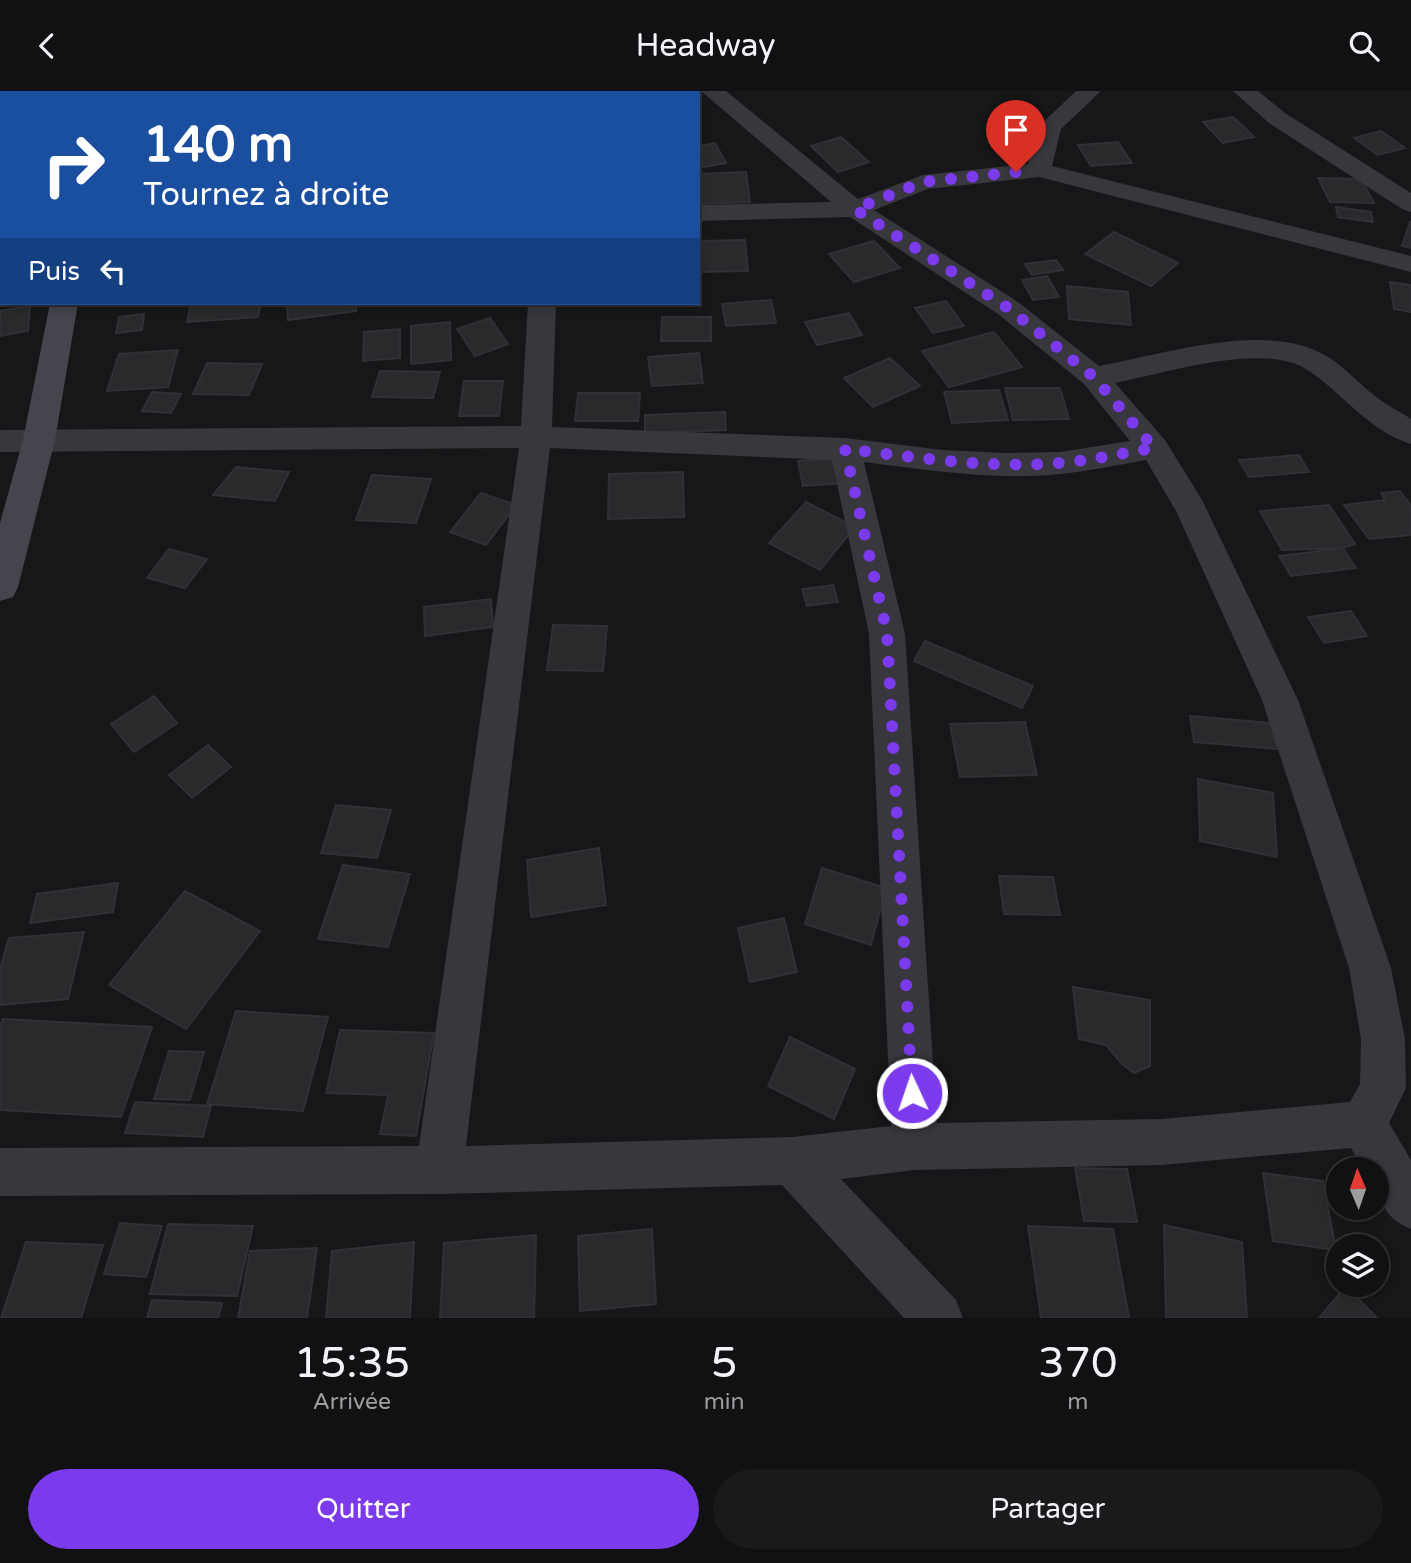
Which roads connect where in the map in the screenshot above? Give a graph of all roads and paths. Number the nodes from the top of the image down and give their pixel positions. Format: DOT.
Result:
graph roads {
  1 [pos="712,91"];
  2 [pos="1090,91"];
  3 [pos="1244,91"];
  4 [pos="1039,170"];
  5 [pos="1411,204"];
  6 [pos="855,209"];
  7 [pos="700,213"];
  8 [pos="1411,264"];
  9 [pos="64,305"];
  10 [pos="542,305"];
  11 [pos="1094,377"];
  12 [pos="1411,433"];
  13 [pos="536,437"];
  14 [pos="40,440"];
  15 [pos="0,441"];
  16 [pos="1154,448"];
  17 [pos="845,449"];
  18 [pos="0,587"];
  19 [pos="1363,1124"];
  20 [pos="915,1147"];
  21 [pos="792,1161"];
  22 [pos="439,1170"];
  23 [pos="0,1172"];
  24 [pos="1411,1205"];
  25 [pos="938,1318"];
  1 -- 6 [label="street"];
  2 -- 4 [label="street"];
  3 -- 5 [label="street"];
  4 -- 6 [label="street"];
  4 -- 8 [label="street"];
  6 -- 7 [label="street"];
  6 -- 11 [label="street"];
  9 -- 14 [label="street"];
  10 -- 13 [label="street"];
  11 -- 12 [label="street"];
  11 -- 16 [label="street"];
  13 -- 14 [label="street"];
  13 -- 17 [label="street"];
  13 -- 22 [label="street"];
  14 -- 15 [label="street"];
  14 -- 18 [label="street"];
  16 -- 17 [label="street"];
  16 -- 19 [label="street"];
  17 -- 20 [label="street"];
  19 -- 20 [label="street"];
  19 -- 24 [label="street"];
  20 -- 21 [label="street"];
  21 -- 22 [label="street"];
  21 -- 25 [label="street"];
  22 -- 23 [label="street"];
}
